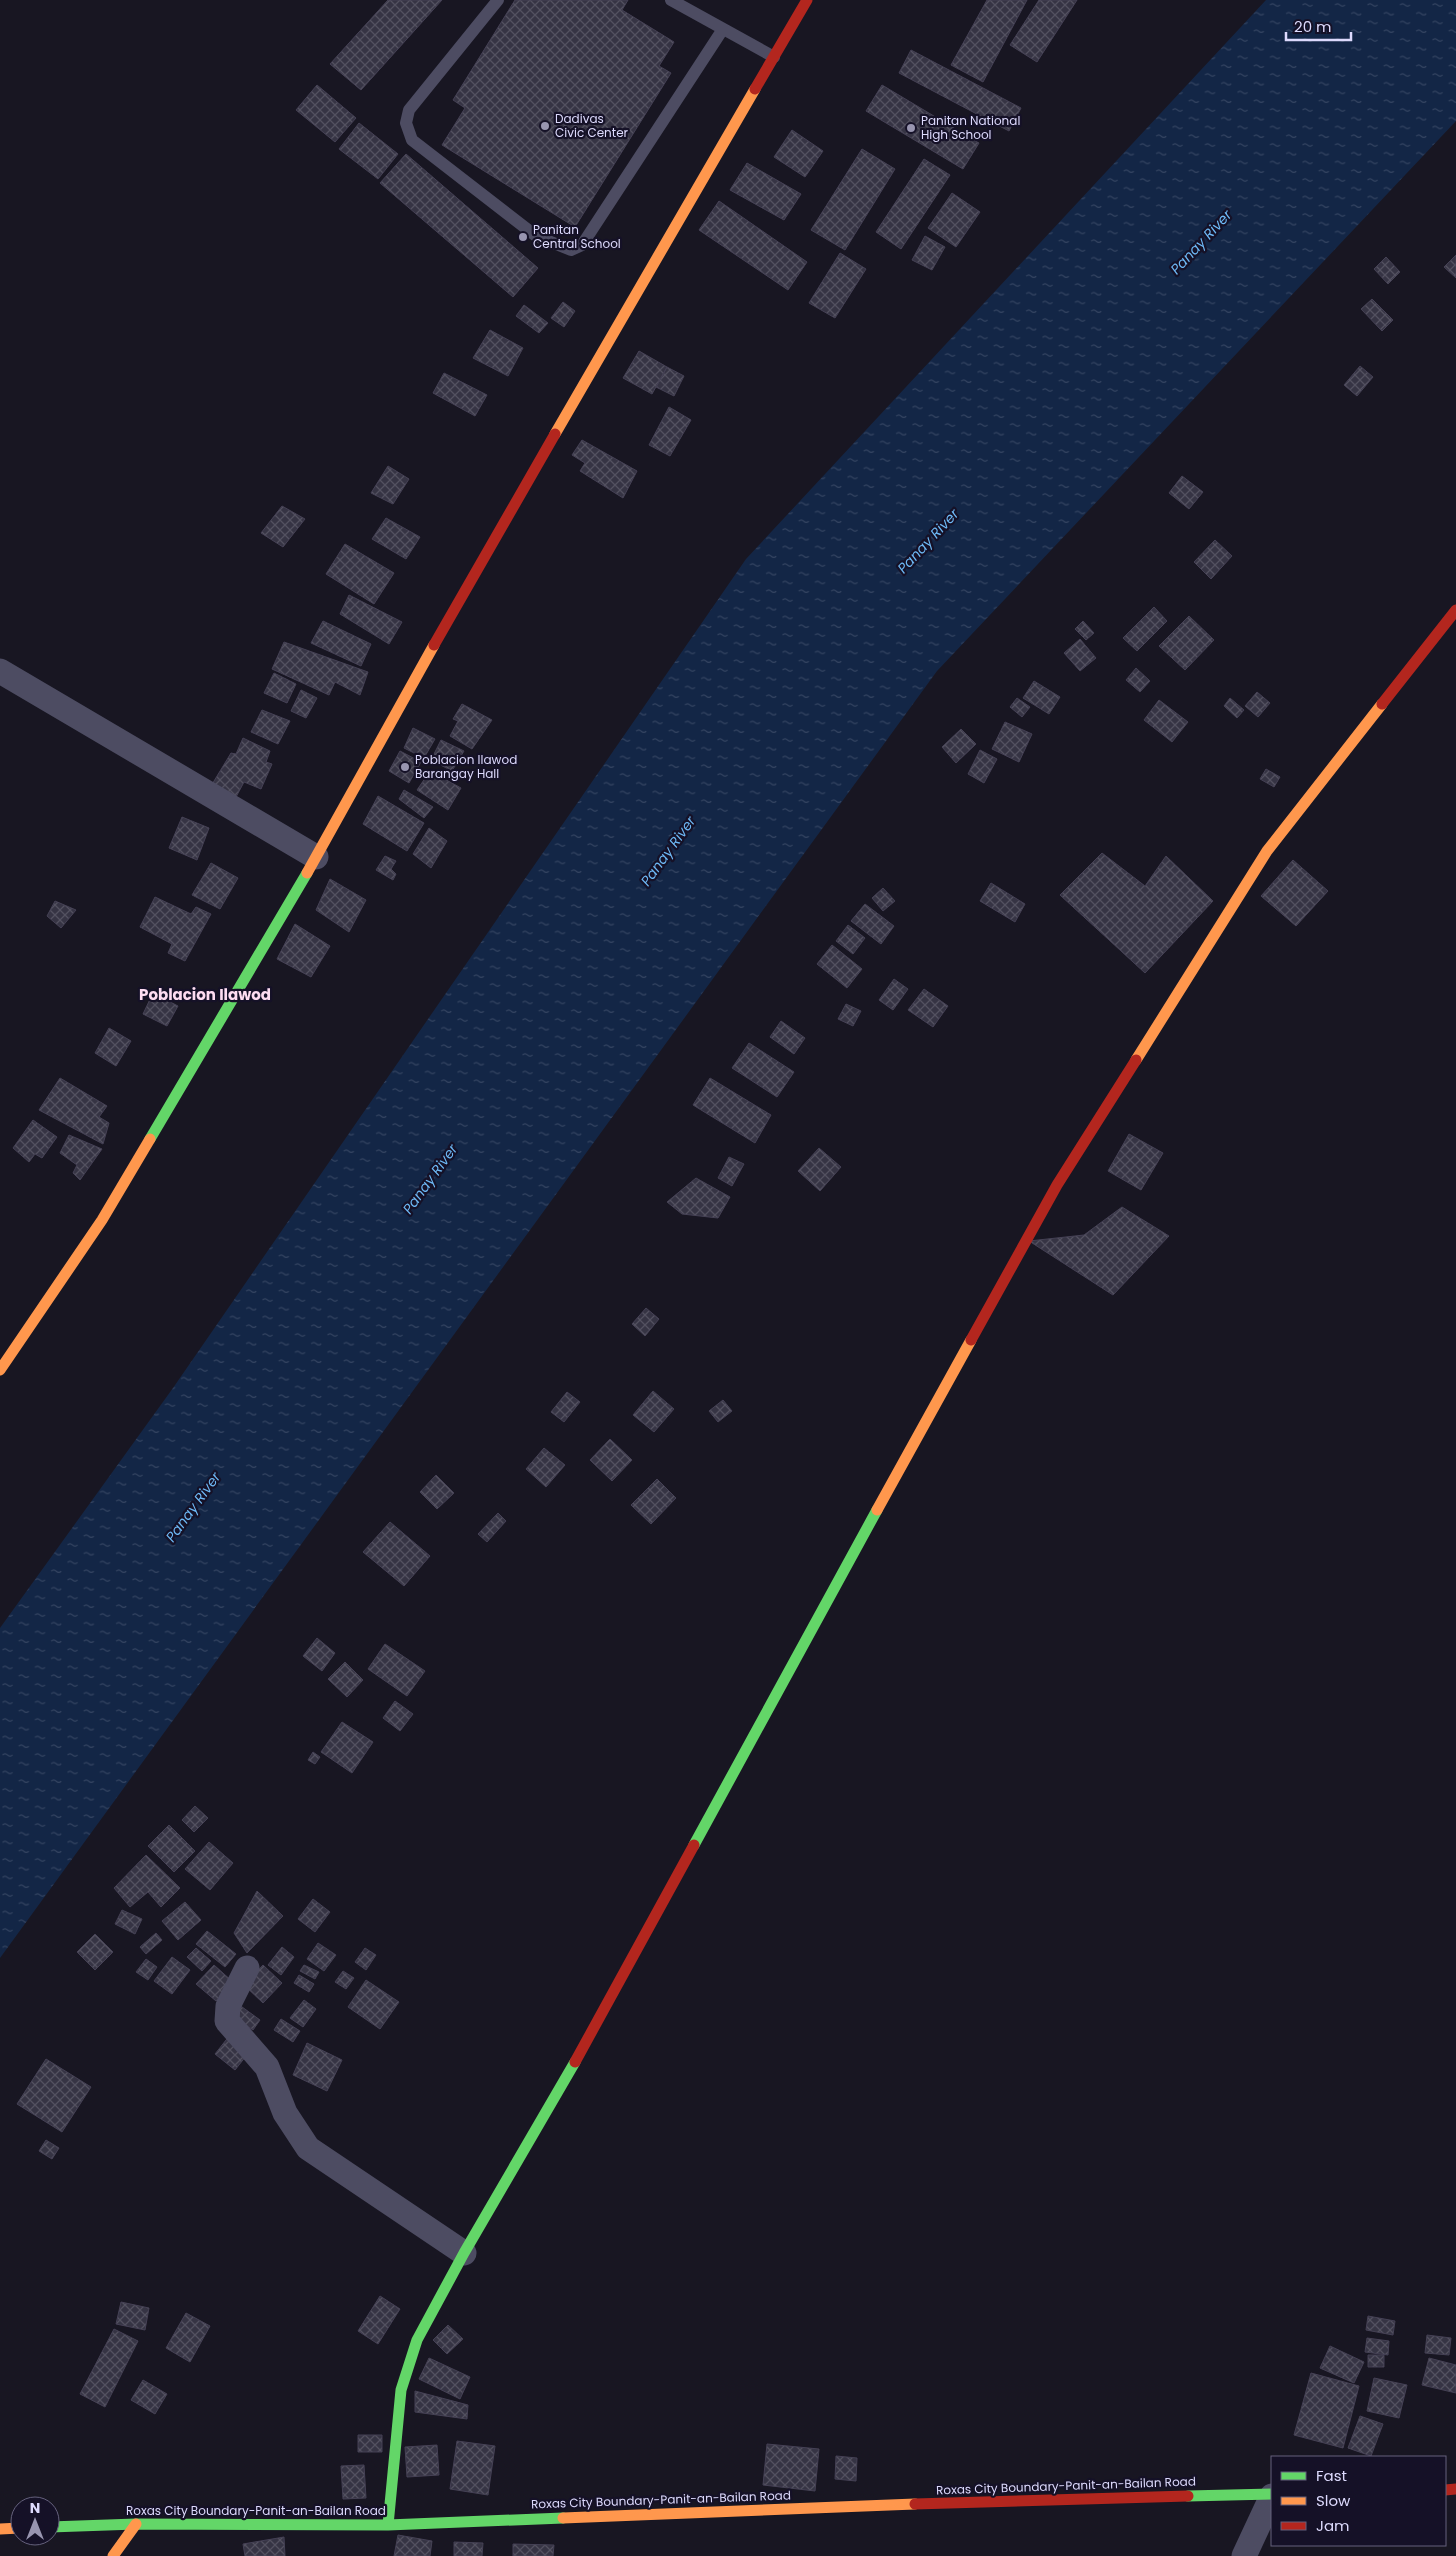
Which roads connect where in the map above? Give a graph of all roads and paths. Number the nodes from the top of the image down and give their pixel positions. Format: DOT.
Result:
graph roads {
  1 [pos="498,0"];
  2 [pos="671,0"];
  3 [pos="807,0"];
  4 [pos="723,28"];
  5 [pos="774,57"];
  6 [pos="1456,610"];
  7 [pos="0,671"];
  8 [pos="316,857"];
  9 [pos="0,1370"];
  10 [pos="247,1968"];
  11 [pos="464,2253"];
  12 [pos="1271,2495"];
  13 [pos="1271,2497"];
  14 [pos="136,2524"];
  15 [pos="388,2525"];
  16 [pos="60,2527"];
  17 [pos="113,2556"];
  18 [pos="1244,2556"];
  1 -- 4 [label="lane"];
  2 -- 4 [label="lane"];
  3 -- 5 [label="main road"];
  4 -- 5 [label="lane"];
  5 -- 8 [label="main road"];
  6 -- 11 [label="main road"];
  7 -- 8 [label="street"];
  8 -- 9 [label="main road"];
  10 -- 11 [label="street"];
  11 -- 15 [label="main road"];
  12 -- 15 [label="main road, Roxas City Boundary-Panit-an-Bailan Road"];
  13 -- 18 [label="street"];
  14 -- 15 [label="main road, Roxas City Boundary-Panit-an-Bailan Road"];
  14 -- 16 [label="main road, Roxas City Boundary-Panit-an-Bailan Road"];
  14 -- 17 [label="main road"];
}
